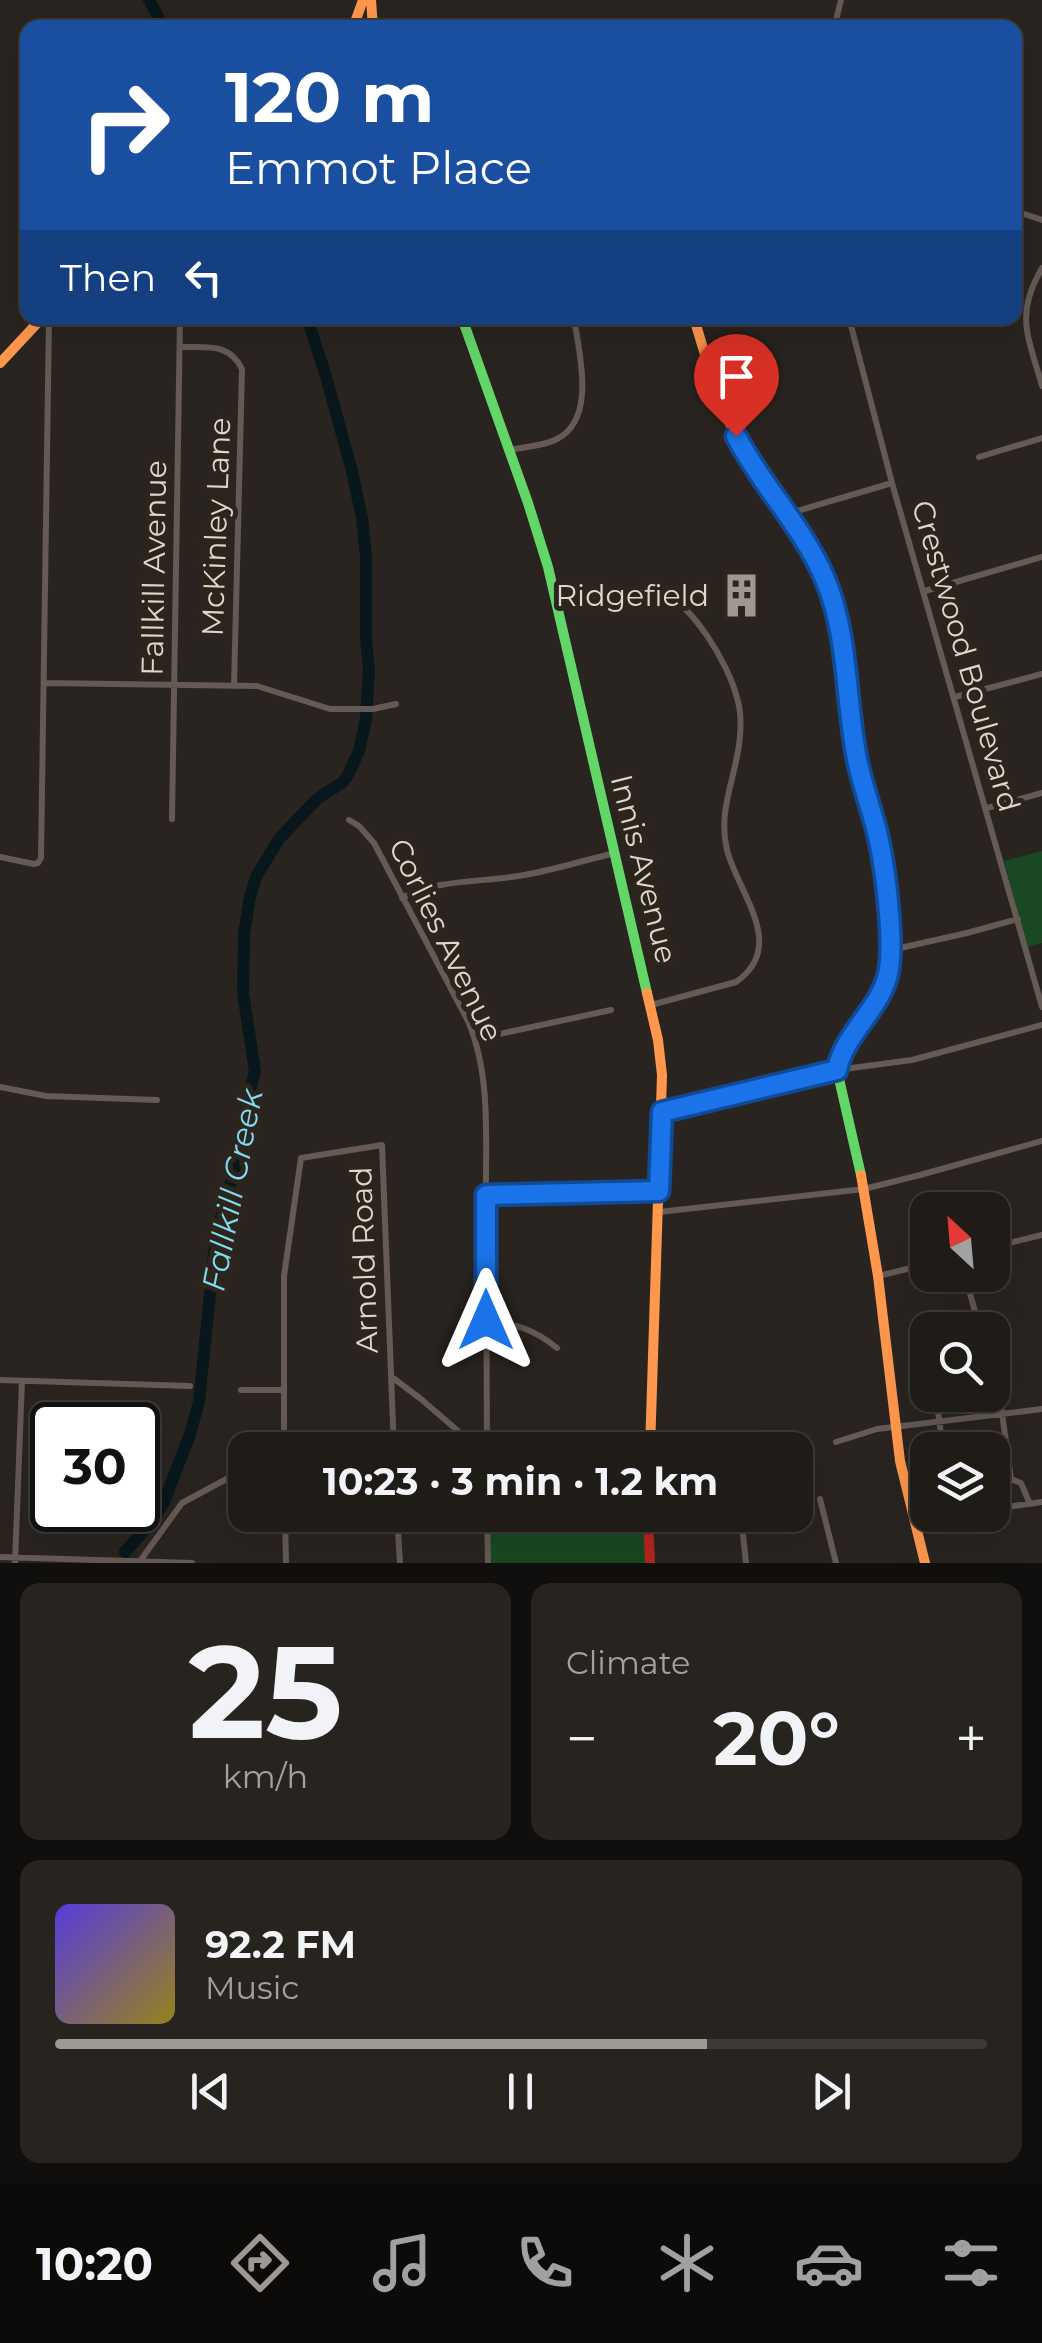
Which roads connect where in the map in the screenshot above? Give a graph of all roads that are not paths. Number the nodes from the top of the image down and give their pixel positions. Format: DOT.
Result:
graph roads {
  1 [pos="1042,268"];
  2 [pos="39,325"];
  3 [pos="46,325"];
  4 [pos="180,325"];
  5 [pos="465,325"];
  6 [pos="575,325"];
  7 [pos="696,325"];
  8 [pos="851,325"];
  9 [pos="180,347"];
  10 [pos="0,362"];
  11 [pos="1042,386"];
  12 [pos="1042,438"];
  13 [pos="510,450"];
  14 [pos="979,457"];
  15 [pos="892,483"];
  16 [pos="786,514"];
  17 [pos="1042,557"];
  18 [pos="924,591"];
  19 [pos="556,602"];
  20 [pos="1042,674"];
  21 [pos="44,683"];
  22 [pos="174,684"];
  23 [pos="234,686"];
  24 [pos="954,697"];
  25 [pos="396,704"];
  26 [pos="1042,793"];
  27 [pos="987,808"];
  28 [pos="172,819"];
  29 [pos="349,820"];
  30 [pos="615,853"];
  31 [pos="0,857"];
  32 [pos="402,898"];
  33 [pos="1018,919"];
  34 [pos="889,950"];
  35 [pos="650,1005"];
  36 [pos="1042,1007"];
  37 [pos="611,1010"];
  38 [pos="1042,1025"];
  39 [pos="476,1039"];
  40 [pos="837,1070"];
  41 [pos="0,1087"];
  42 [pos="157,1100"];
  43 [pos="662,1112"];
  44 [pos="1042,1141"];
  45 [pos="864,1189"];
  46 [pos="659,1191"];
  47 [pos="486,1195"];
  48 [pos="659,1212"];
  49 [pos="1042,1235"];
  50 [pos="1010,1243"];
  51 [pos="910,1268"];
  52 [pos="878,1276"];
  53 [pos="486,1320"];
  54 [pos="557,1348"];
  55 [pos="392,1378"];
  56 [pos="0,1380"];
  57 [pos="22,1381"];
  58 [pos="190,1386"];
  59 [pos="241,1390"];
  60 [pos="284,1390"];
  61 [pos="1042,1408"];
  62 [pos="938,1412"];
  63 [pos="1002,1414"];
  64 [pos="939,1421"];
  65 [pos="896,1426"];
  66 [pos="284,1432"];
  67 [pos="394,1432"];
  68 [pos="462,1432"];
  69 [pos="483,1432"];
  70 [pos="651,1432"];
  71 [pos="941,1432"];
  72 [pos="836,1442"];
  73 [pos="228,1478"];
  74 [pos="1011,1479"];
  75 [pos="820,1499"];
  76 [pos="1042,1502"];
  77 [pos="1030,1504"];
  78 [pos="1010,1507"];
  79 [pos="285,1532"];
  80 [pos="398,1532"];
  81 [pos="487,1532"];
  82 [pos="649,1532"];
  83 [pos="743,1532"];
  84 [pos="0,1557"];
  85 [pos="15,1560"];
  86 [pos="92,1562"];
  87 [pos="140,1562"];
  88 [pos="192,1563"];
  89 [pos="286,1563"];
  90 [pos="400,1563"];
  91 [pos="488,1563"];
  92 [pos="650,1563"];
  93 [pos="746,1563"];
  94 [pos="836,1563"];
  95 [pos="925,1563"];
  1 -- 11 [label="street"];
  2 -- 10 [label="street"];
  3 -- 21 [label="street"];
  4 -- 9 [label="street, Fallkill Avenue"];
  5 -- 13 [label="street, Innis Avenue"];
  6 -- 13 [label="street"];
  7 -- 16 [label="street"];
  8 -- 15 [label="street, Crestwood Boulevard"];
  9 -- 22 [label="street, Fallkill Avenue"];
  9 -- 23 [label="street, McKinley Lane"];
  12 -- 14 [label="street"];
  13 -- 19 [label="street, Innis Avenue"];
  15 -- 16 [label="street"];
  15 -- 18 [label="street, Crestwood Boulevard"];
  16 -- 34 [label="street"];
  17 -- 18 [label="street"];
  18 -- 24 [label="street, Crestwood Boulevard"];
  19 -- 30 [label="street, Innis Avenue"];
  19 -- 35 [label="street"];
  20 -- 24 [label="street"];
  21 -- 22 [label="street"];
  21 -- 31 [label="street"];
  22 -- 23 [label="street"];
  22 -- 28 [label="street, Fallkill Avenue"];
  23 -- 25 [label="street"];
  24 -- 27 [label="street, Crestwood Boulevard"];
  26 -- 27 [label="street"];
  27 -- 33 [label="street, Crestwood Boulevard"];
  29 -- 32 [label="street, Corlies Avenue"];
  30 -- 32 [label="street"];
  30 -- 35 [label="street, Innis Avenue"];
  32 -- 39 [label="street, Corlies Avenue"];
  33 -- 34 [label="street"];
  33 -- 36 [label="street, Crestwood Boulevard"];
  34 -- 40 [label="street"];
  35 -- 43 [label="street, Innis Avenue"];
  37 -- 39 [label="street"];
  38 -- 40 [label="street"];
  39 -- 47 [label="street, Corlies Avenue"];
  40 -- 43 [label="street"];
  40 -- 45 [label="street"];
  41 -- 42 [label="street"];
  43 -- 46 [label="street, Innis Avenue"];
  44 -- 45 [label="street"];
  45 -- 48 [label="street"];
  45 -- 52 [label="street"];
  46 -- 47 [label="street"];
  46 -- 48 [label="street, Innis Avenue"];
  47 -- 53 [label="street, Corlies Avenue"];
  48 -- 70 [label="street, Innis Avenue"];
  49 -- 50 [label="street"];
  51 -- 52 [label="street"];
  52 -- 65 [label="street"];
  53 -- 54 [label="street"];
  53 -- 69 [label="street, Corlies Avenue"];
  55 -- 60 [label="street, Arnold Road"];
  55 -- 67 [label="street"];
  55 -- 68 [label="street, Arnold Road"];
  56 -- 57 [label="street"];
  57 -- 58 [label="street"];
  57 -- 85 [label="street"];
  59 -- 60 [label="street"];
  60 -- 66 [label="street"];
  61 -- 63 [label="street"];
  62 -- 64 [label="street"];
  63 -- 64 [label="street"];
  63 -- 74 [label="street"];
  64 -- 65 [label="street"];
  64 -- 71 [label="street"];
  65 -- 72 [label="street"];
  65 -- 95 [label="street"];
  73 -- 87 [label="street"];
  74 -- 77 [label="street"];
  75 -- 94 [label="street"];
  76 -- 77 [label="street"];
  77 -- 78 [label="street"];
  79 -- 89 [label="street"];
  80 -- 90 [label="street"];
  81 -- 91 [label="street"];
  82 -- 92 [label="street"];
  83 -- 93 [label="street"];
  84 -- 85 [label="street"];
  85 -- 86 [label="street"];
  86 -- 87 [label="street"];
  87 -- 88 [label="street"];
}
